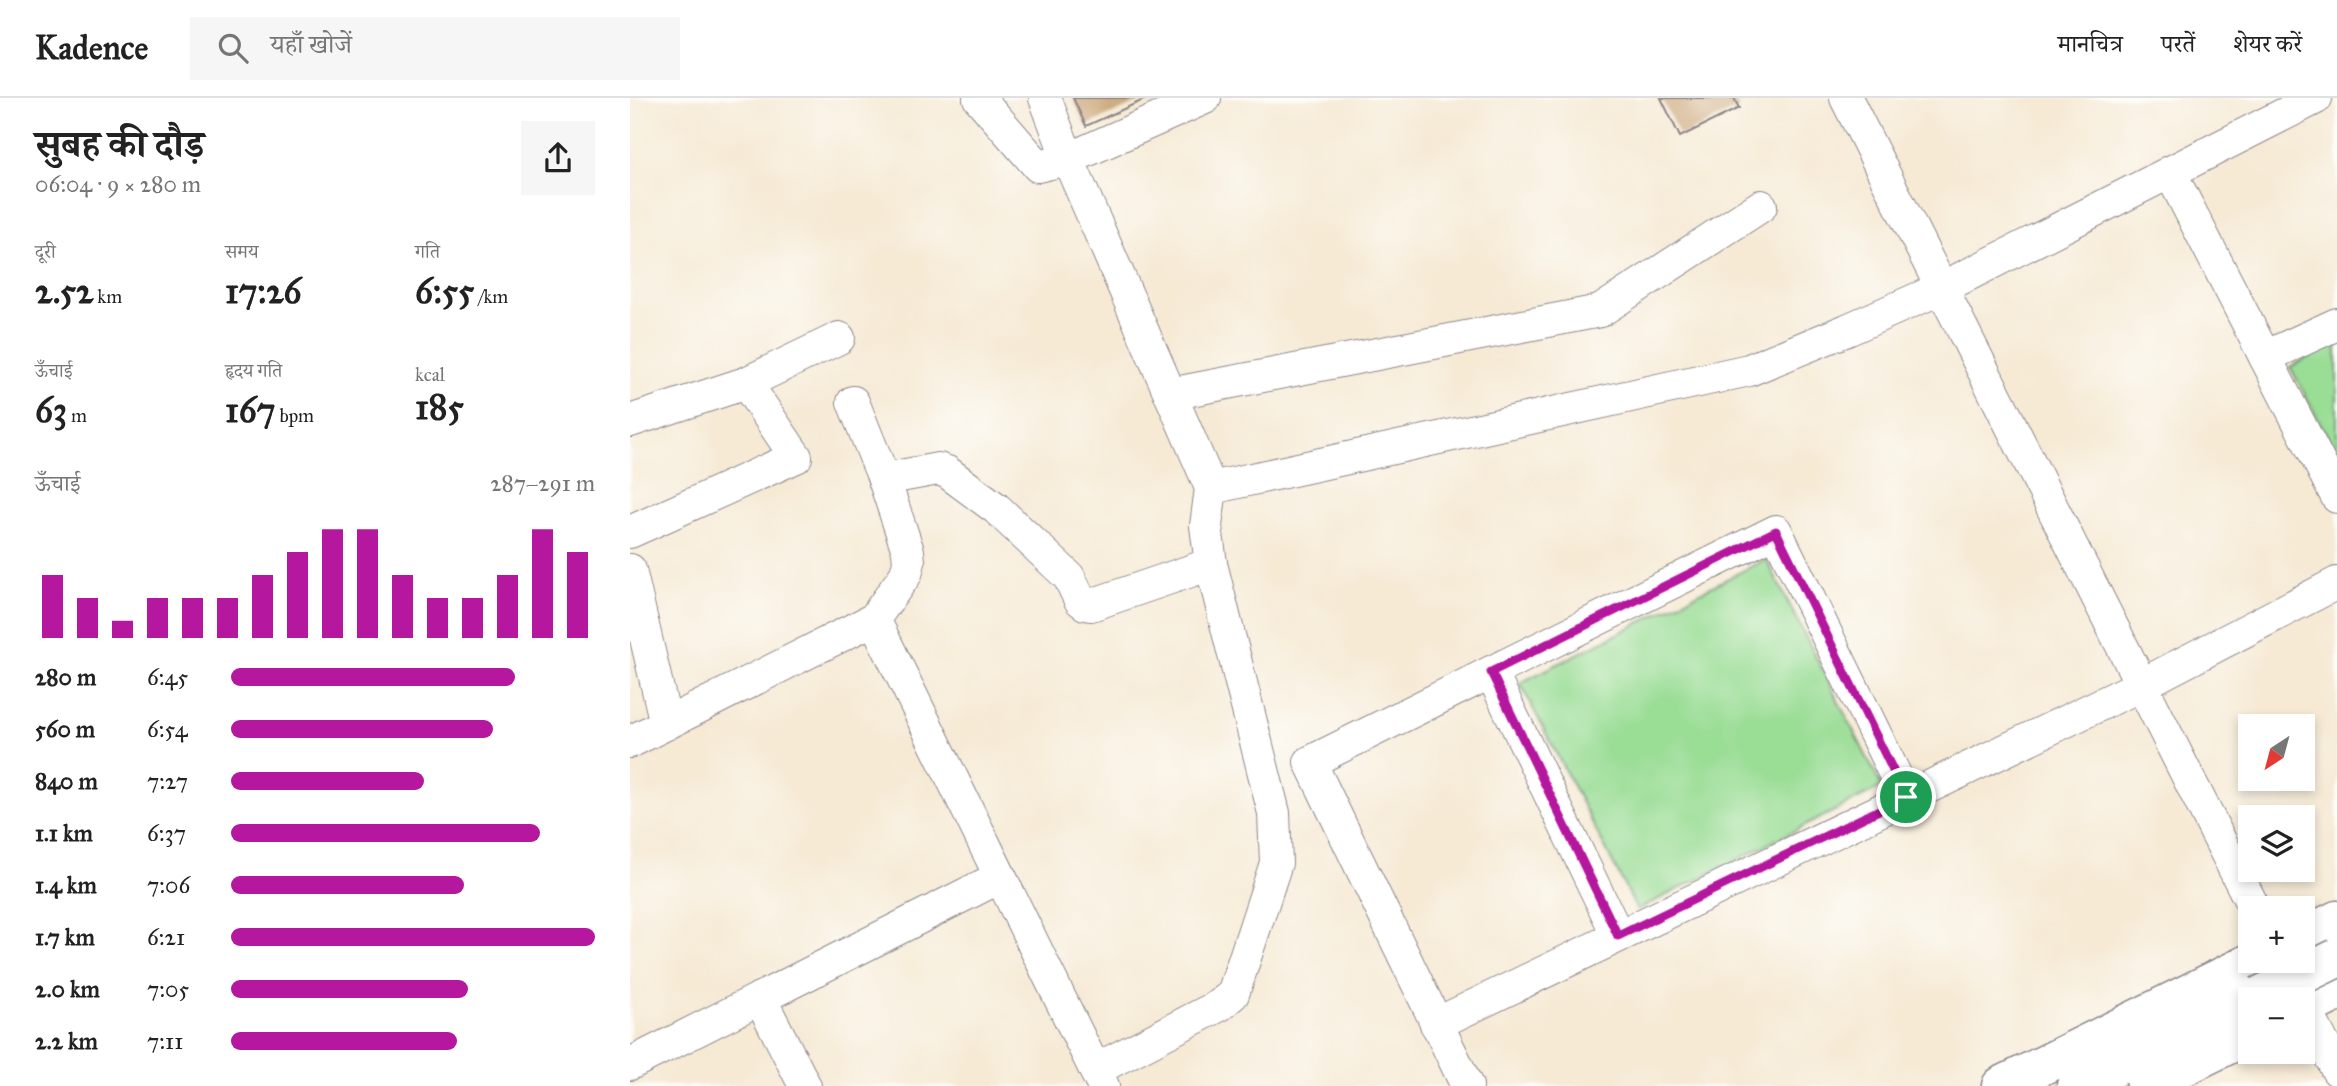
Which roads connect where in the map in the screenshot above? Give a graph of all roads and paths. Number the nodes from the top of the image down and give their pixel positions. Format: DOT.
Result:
graph roads {
  1 [pos="979,98"];
  2 [pos="1045,98"];
  3 [pos="1205,98"];
  4 [pos="1846,98"];
  5 [pos="2316,98"];
  6 [pos="1068,159"];
  7 [pos="2170,172"];
  8 [pos="1760,206"];
  9 [pos="1942,288"];
  10 [pos="2337,324"];
  11 [pos="839,338"];
  12 [pos="2265,357"];
  13 [pos="746,383"];
  14 [pos="1170,394"];
  15 [pos="853,402"];
  16 [pos="630,421"];
  17 [pos="884,479"];
  18 [pos="1210,488"];
  19 [pos="2337,497"];
  20 [pos="630,532"];
  21 [pos="1211,564"];
  22 [pos="630,570"];
  23 [pos="2337,583"];
  24 [pos="874,619"];
  25 [pos="1491,672"];
  26 [pos="2141,685"];
  27 [pos="666,724"];
  28 [pos="630,742"];
  29 [pos="1906,797"];
  30 [pos="1000,877"];
  31 [pos="2248,896"];
  32 [pos="2337,920"];
  33 [pos="2315,931"];
  34 [pos="1618,936"];
  35 [pos="2337,958"];
  36 [pos="2238,969"];
  37 [pos="2278,987"];
  38 [pos="760,998"];
  39 [pos="2238,1007"];
  40 [pos="2315,1015"];
  41 [pos="1436,1024"];
  42 [pos="2238,1040"];
  43 [pos="630,1064"];
  44 [pos="2337,1070"];
  45 [pos="1099,1078"];
  46 [pos="805,1086"];
  47 [pos="1466,1086"];
  48 [pos="2001,1086"];
  49 [pos="2076,1086"];
  50 [pos="2145,1086"];
  1 -- 6 [label="street"];
  2 -- 6 [label="street"];
  3 -- 6 [label="street"];
  4 -- 9 [label="street"];
  5 -- 7 [label="street"];
  6 -- 14 [label="street"];
  7 -- 9 [label="street"];
  7 -- 12 [label="street"];
  8 -- 14 [label="street"];
  9 -- 18 [label="street"];
  9 -- 26 [label="street"];
  10 -- 12 [label="street"];
  11 -- 13 [label="street"];
  12 -- 19 [label="street"];
  13 -- 16 [label="street"];
  13 -- 20 [label="street"];
  14 -- 18 [label="street"];
  15 -- 17 [label="street"];
  17 -- 21 [label="street"];
  17 -- 24 [label="street"];
  18 -- 21 [label="street"];
  21 -- 45 [label="street"];
  22 -- 27 [label="street"];
  23 -- 26 [label="street"];
  24 -- 27 [label="street"];
  24 -- 30 [label="street"];
  25 -- 29 [label="street"];
  25 -- 34 [label="street"];
  25 -- 41 [label="street"];
  26 -- 29 [label="street"];
  26 -- 31 [label="street"];
  27 -- 28 [label="street"];
  29 -- 34 [label="street"];
  30 -- 38 [label="street"];
  30 -- 45 [label="street"];
  32 -- 33 [label="main road"];
  34 -- 41 [label="street"];
  35 -- 37 [label="main road, bridge"];
  36 -- 48 [label="main road"];
  38 -- 43 [label="street"];
  38 -- 46 [label="street"];
  39 -- 49 [label="main road"];
  40 -- 44 [label="street"];
  41 -- 47 [label="street"];
  42 -- 50 [label="main road"];
}
